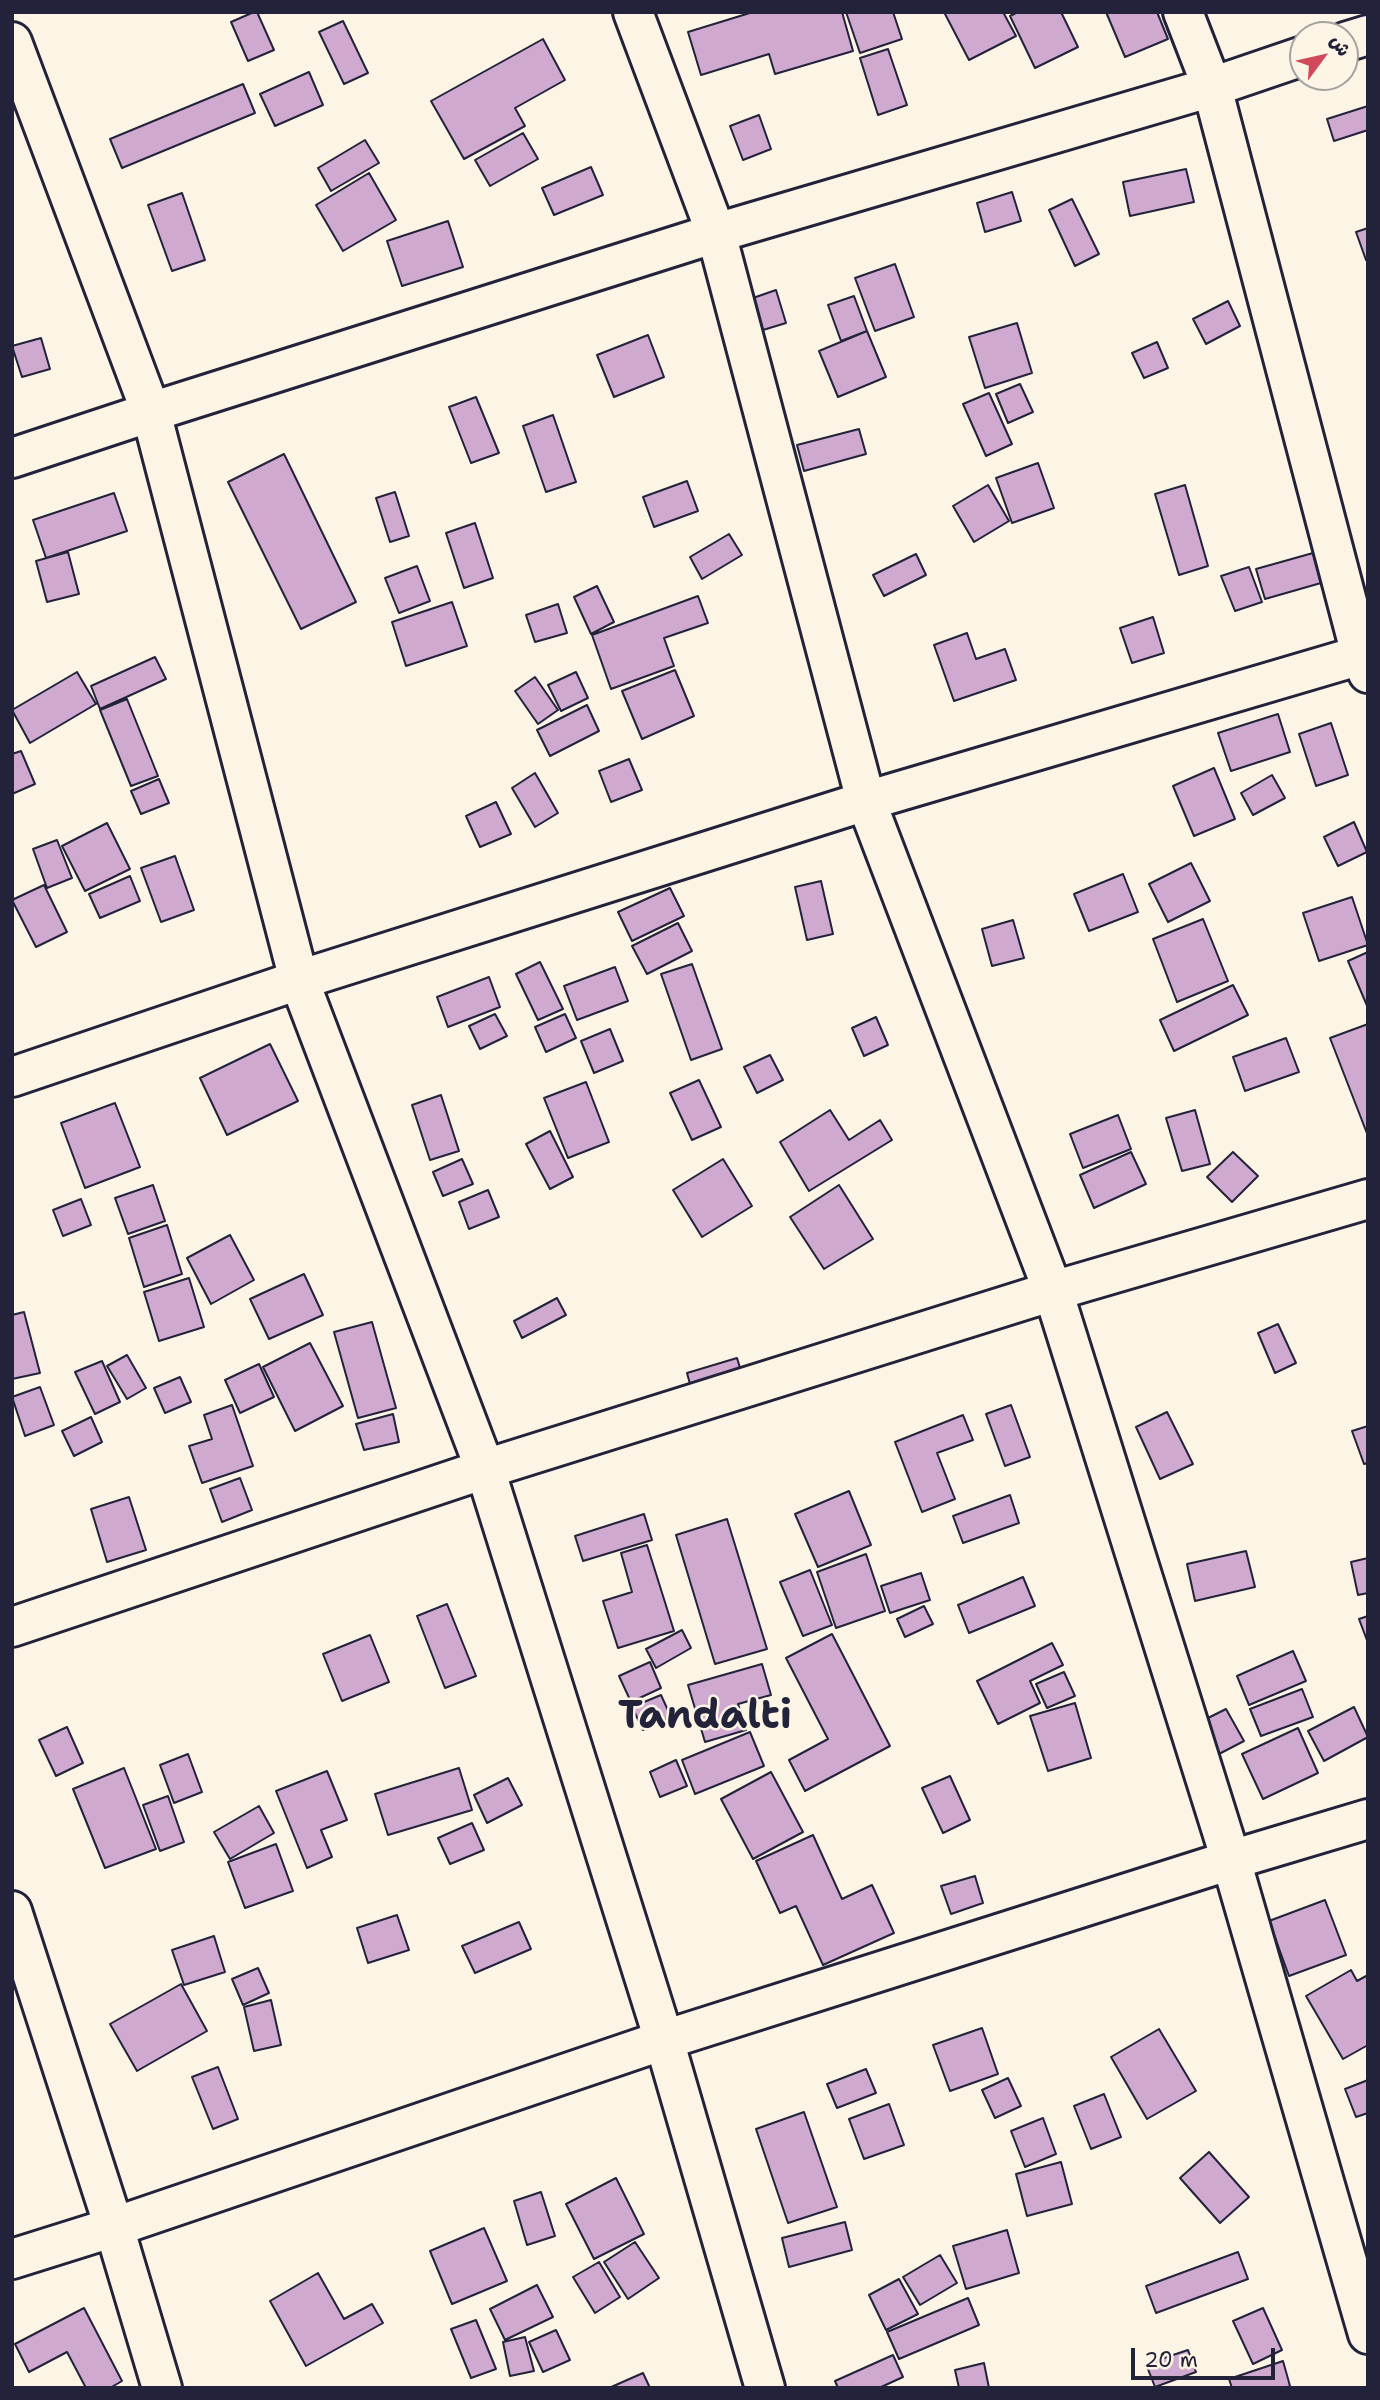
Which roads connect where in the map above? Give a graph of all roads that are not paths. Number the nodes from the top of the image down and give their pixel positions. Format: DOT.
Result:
graph roads {
  1 [pos="633,12"];
  2 [pos="1184,12"];
  3 [pos="12,42"];
  4 [pos="1289,61"];
  5 [pos="1212,87"];
  6 [pos="716,233"];
  7 [pos="151,412"];
  8 [pos="12,458"];
  9 [pos="1366,660"];
  10 [pos="866,801"];
  11 [pos="299,980"];
  12 [pos="12,1077"];
  13 [pos="1368,1199"];
  14 [pos="1053,1291"];
  15 [pos="485,1469"];
  16 [pos="12,1627"];
  17 [pos="1368,1819"];
  18 [pos="1231,1860"];
  19 [pos="12,1911"];
  20 [pos="664,2040"];
  21 [pos="114,2227"];
  22 [pos="12,2259"];
  23 [pos="1368,2334"];
  24 [pos="162,2388"];
  25 [pos="765,2388"];
  1 -- 6 [label="street"];
  2 -- 5 [label="street"];
  3 -- 7 [label="street"];
  4 -- 5 [label="street"];
  5 -- 6 [label="street"];
  5 -- 9 [label="street"];
  6 -- 7 [label="street"];
  6 -- 10 [label="street"];
  7 -- 8 [label="street"];
  7 -- 11 [label="street"];
  9 -- 10 [label="street"];
  10 -- 11 [label="street"];
  10 -- 14 [label="street"];
  11 -- 12 [label="street"];
  11 -- 15 [label="street"];
  13 -- 14 [label="street"];
  14 -- 15 [label="street"];
  14 -- 18 [label="street"];
  15 -- 16 [label="street"];
  15 -- 20 [label="street"];
  17 -- 18 [label="street"];
  18 -- 20 [label="street"];
  18 -- 23 [label="street"];
  19 -- 21 [label="street"];
  20 -- 21 [label="street"];
  20 -- 25 [label="street"];
  21 -- 22 [label="street"];
  21 -- 24 [label="street"];
}
